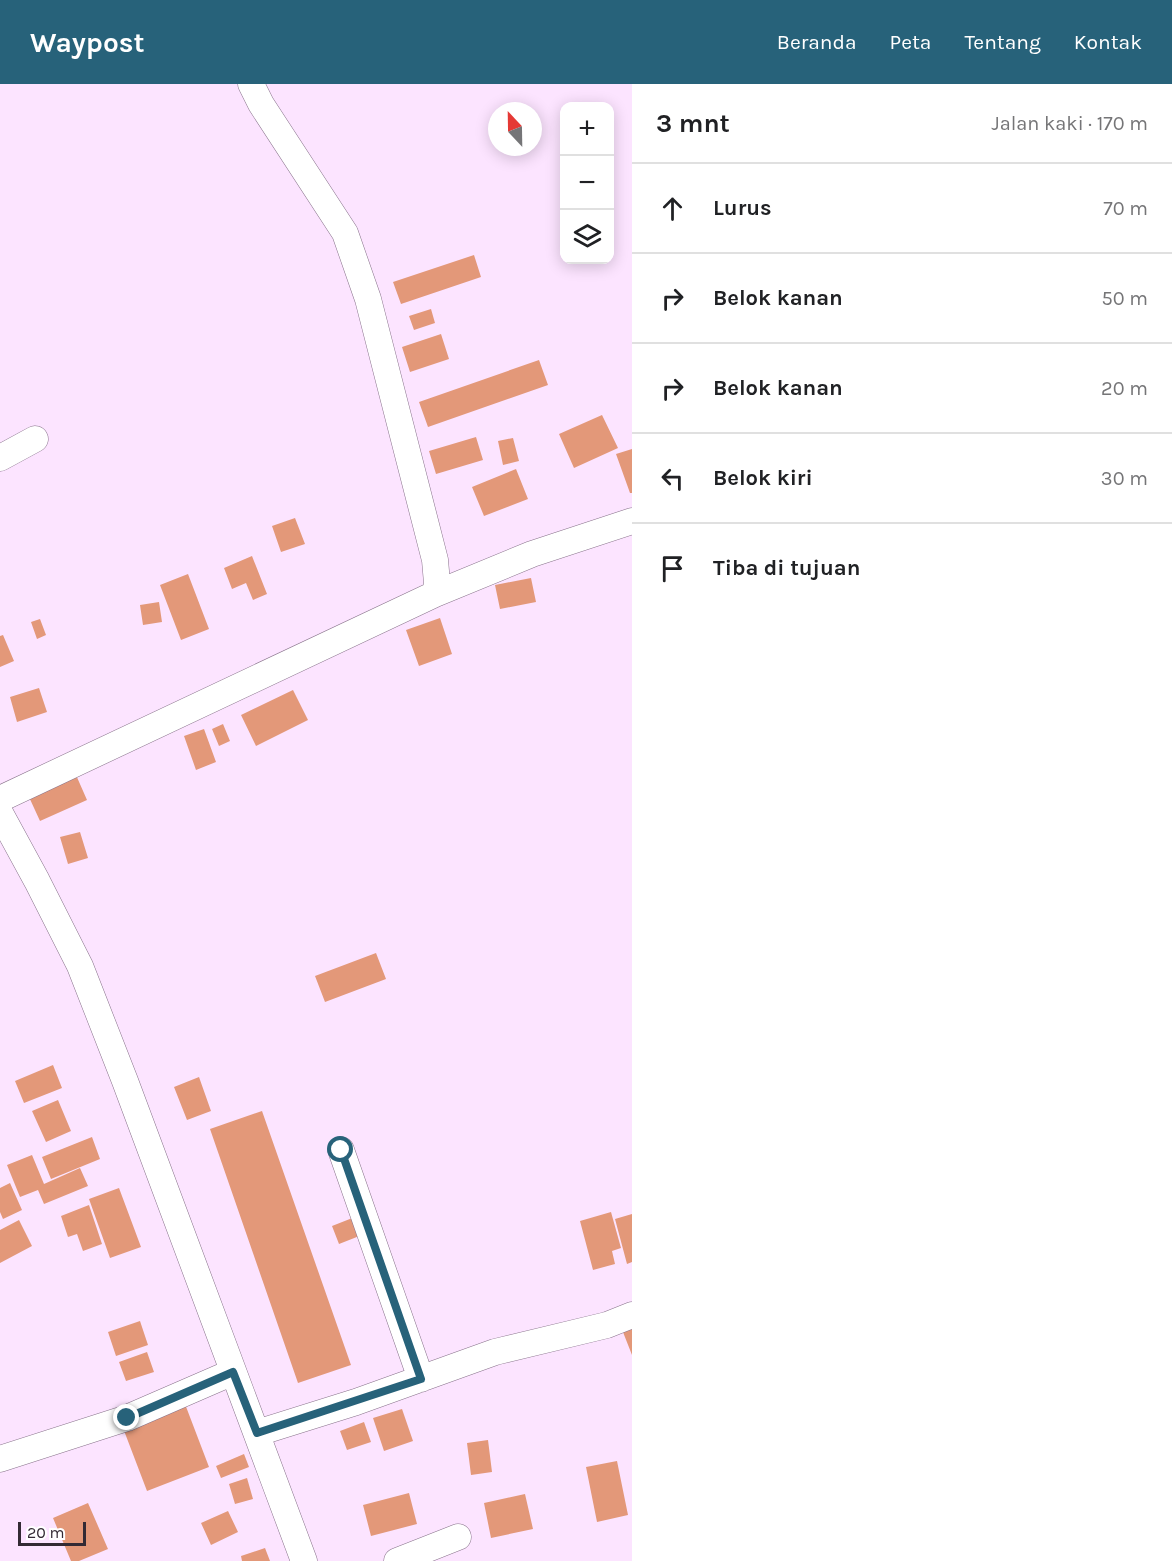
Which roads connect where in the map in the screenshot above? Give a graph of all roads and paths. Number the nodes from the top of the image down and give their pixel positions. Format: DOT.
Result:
graph roads {
  1 [pos="251,84"];
  2 [pos="35,439"];
  3 [pos="0,458"];
  4 [pos="632,521"];
  5 [pos="435,594"];
  6 [pos="0,799"];
  7 [pos="4,828"];
  8 [pos="341,1150"];
  9 [pos="632,1315"];
  10 [pos="233,1372"];
  11 [pos="421,1379"];
  12 [pos="257,1433"];
  13 [pos="0,1459"];
  14 [pos="458,1536"];
  15 [pos="304,1561"];
  16 [pos="397,1561"];
  1 -- 5 [label="street"];
  2 -- 3 [label="street"];
  4 -- 5 [label="street"];
  5 -- 6 [label="street"];
  7 -- 10 [label="street"];
  8 -- 11 [label="street"];
  9 -- 11 [label="street"];
  10 -- 12 [label="street"];
  10 -- 13 [label="street"];
  11 -- 12 [label="street"];
  12 -- 15 [label="street"];
  14 -- 16 [label="street"];
}
